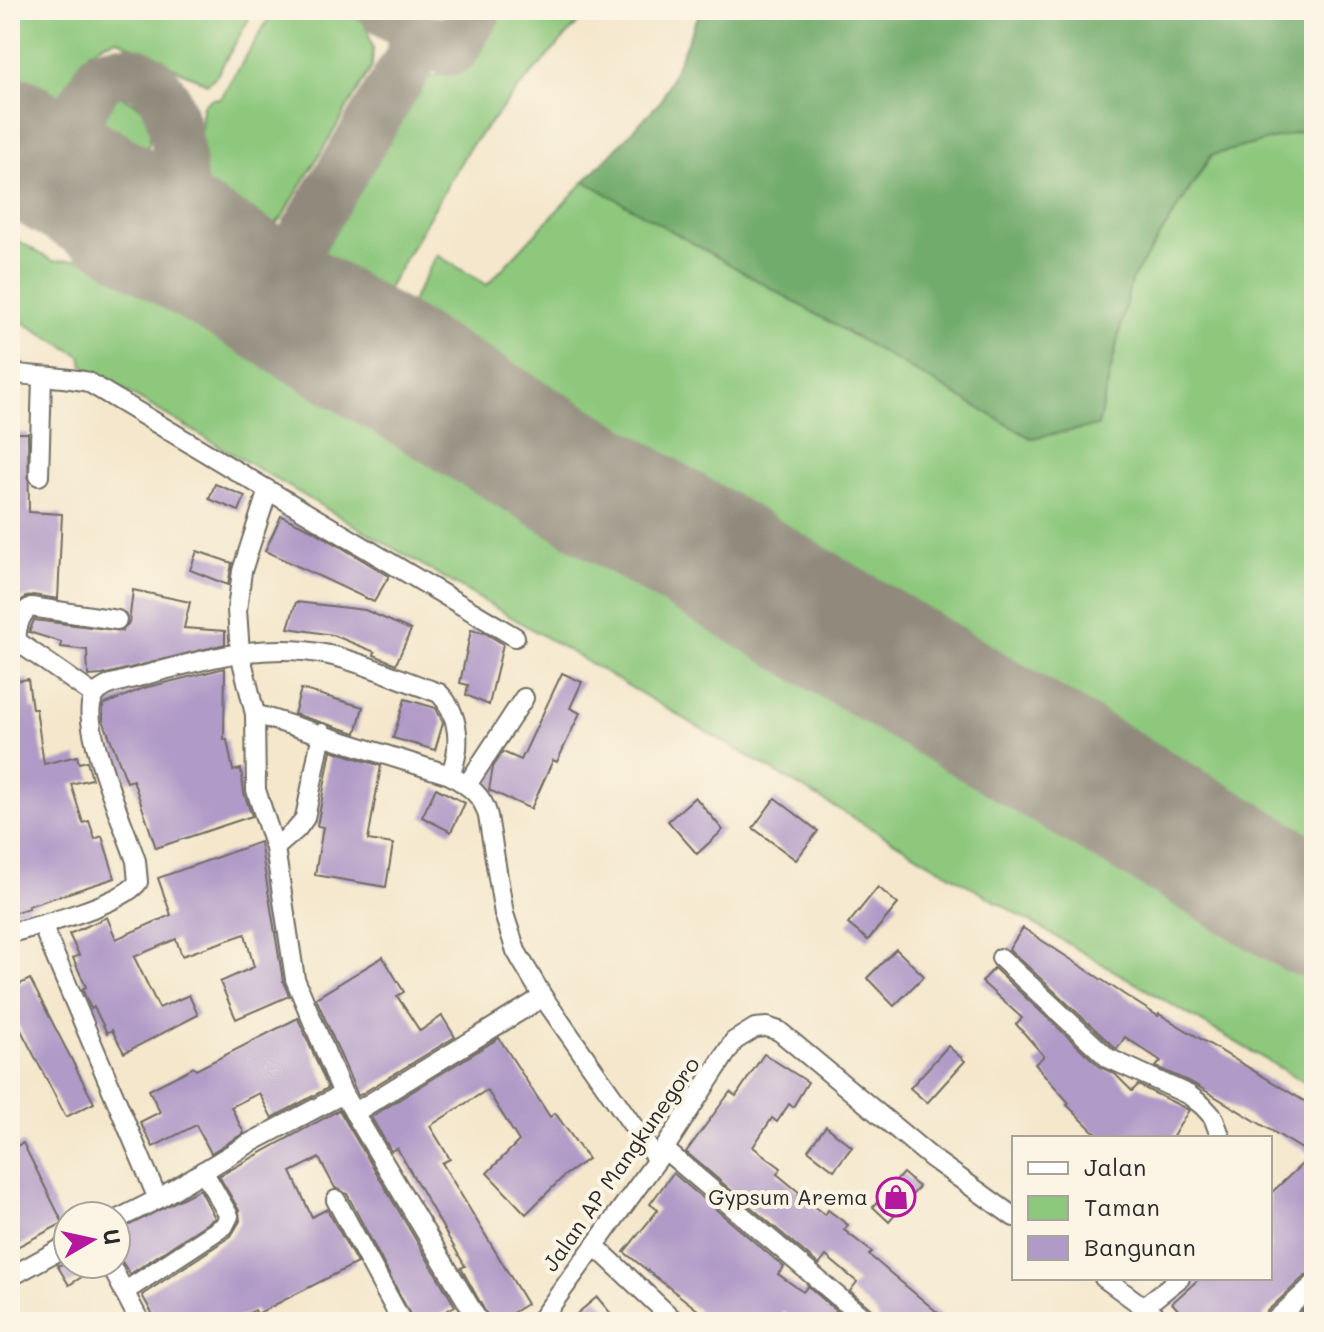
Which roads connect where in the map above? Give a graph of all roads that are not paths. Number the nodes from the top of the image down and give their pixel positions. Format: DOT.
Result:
graph roads {
  1 [pos="10,373"];
  2 [pos="42,378"];
  3 [pos="39,476"];
  4 [pos="268,490"];
  5 [pos="117,620"];
  6 [pos="515,637"];
  7 [pos="240,653"];
  8 [pos="94,695"];
  9 [pos="524,698"];
  10 [pos="255,714"];
  11 [pos="322,733"];
  12 [pos="459,780"];
  13 [pos="275,848"];
  14 [pos="42,925"];
  15 [pos="10,933"];
  16 [pos="1001,958"];
  17 [pos="543,997"];
  18 [pos="343,1094"];
  19 [pos="354,1113"];
  20 [pos="1220,1136"];
  21 [pos="660,1155"];
  22 [pos="203,1171"];
  23 [pos="158,1199"];
  24 [pos="336,1200"];
  25 [pos="132,1212"];
  26 [pos="1012,1216"];
  27 [pos="595,1246"];
  28 [pos="52,1254"];
  29 [pos="10,1277"];
  30 [pos="118,1280"];
  31 [pos="1107,1280"];
  32 [pos="1178,1280"];
  33 [pos="1314,1284"];
  34 [pos="124,1292"];
  35 [pos="1145,1306"];
  36 [pos="140,1322"];
  37 [pos="402,1322"];
  38 [pos="479,1322"];
  39 [pos="539,1322"];
  40 [pos="676,1322"];
  41 [pos="868,1322"];
  42 [pos="1164,1322"];
  43 [pos="1273,1322"];
  1 -- 2 [label="street"];
  2 -- 3 [label="street"];
  2 -- 4 [label="street"];
  4 -- 6 [label="street"];
  4 -- 7 [label="street"];
  5 -- 8 [label="street"];
  7 -- 8 [label="street"];
  7 -- 10 [label="street"];
  7 -- 12 [label="street"];
  8 -- 14 [label="street"];
  9 -- 12 [label="street"];
  10 -- 11 [label="street"];
  10 -- 13 [label="street"];
  11 -- 12 [label="street"];
  11 -- 13 [label="street"];
  12 -- 17 [label="street"];
  13 -- 18 [label="street"];
  14 -- 15 [label="street"];
  14 -- 23 [label="street"];
  16 -- 20 [label="street"];
  17 -- 19 [label="street"];
  17 -- 21 [label="street"];
  18 -- 19 [label="street"];
  18 -- 22 [label="street"];
  19 -- 38 [label="street"];
  21 -- 26 [label="street, Jalan AP Mangkunegoro"];
  21 -- 27 [label="street, Jalan AP Mangkunegoro"];
  21 -- 41 [label="street"];
  22 -- 23 [label="street"];
  22 -- 34 [label="street"];
  23 -- 25 [label="street"];
  24 -- 37 [label="street"];
  27 -- 39 [label="street, Jalan AP Mangkunegoro"];
  27 -- 40 [label="street"];
  28 -- 29 [label="street"];
  30 -- 34 [label="street"];
  31 -- 35 [label="street"];
  32 -- 35 [label="street"];
  33 -- 43 [label="street"];
  34 -- 36 [label="street"];
  35 -- 42 [label="street"];
}
